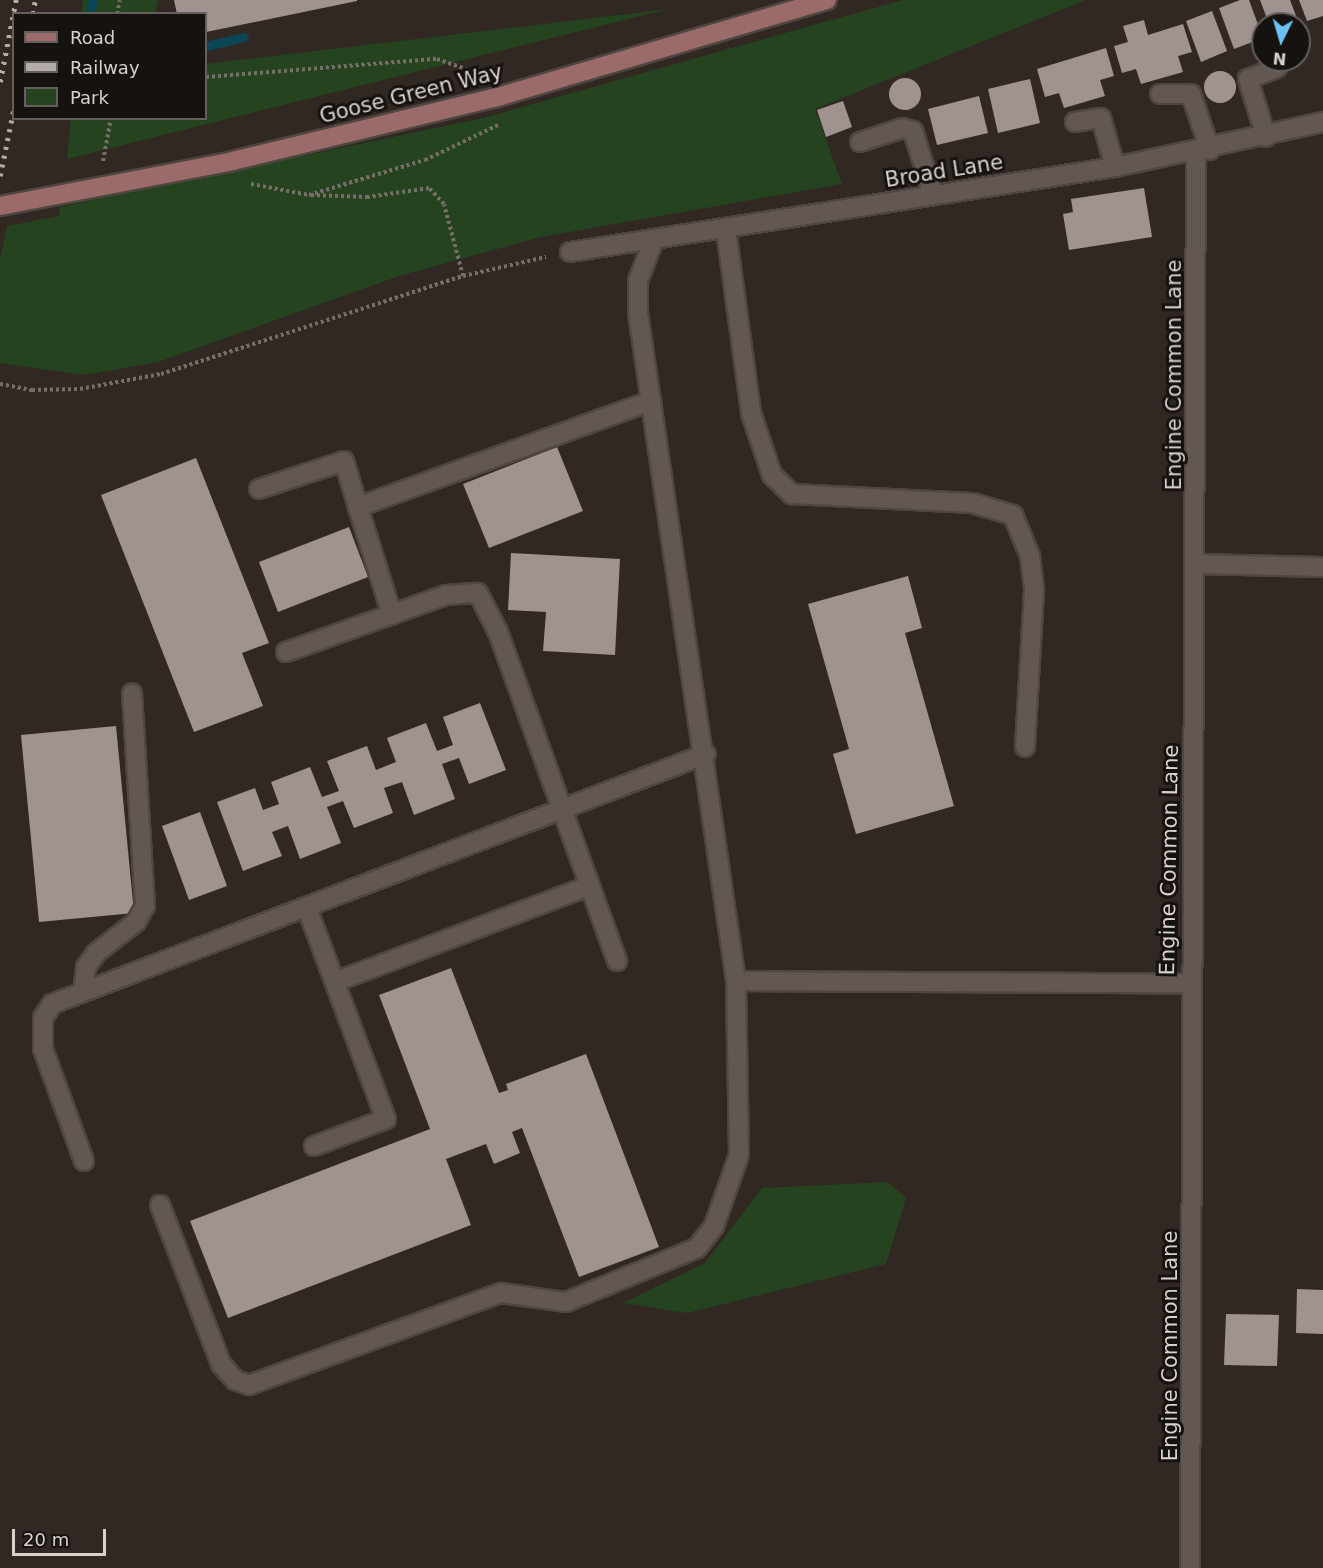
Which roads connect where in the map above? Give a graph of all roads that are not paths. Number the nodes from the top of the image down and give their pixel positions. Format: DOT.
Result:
graph roads {
  1 [pos="826,0"];
  2 [pos="1266,72"];
  3 [pos="1160,94"];
  4 [pos="1075,122"];
  5 [pos="1323,123"];
  6 [pos="1266,137"];
  7 [pos="860,142"];
  8 [pos="1203,151"];
  9 [pos="1115,167"];
  10 [pos="933,195"];
  11 [pos="0,206"];
  12 [pos="726,230"];
  13 [pos="654,239"];
  14 [pos="570,252"];
  15 [pos="651,401"];
  16 [pos="259,489"];
  17 [pos="358,507"];
  18 [pos="1196,564"];
  19 [pos="1323,567"];
  20 [pos="392,615"];
  21 [pos="286,652"];
  22 [pos="132,693"];
  23 [pos="1025,747"];
  24 [pos="706,754"];
  25 [pos="561,810"];
  26 [pos="589,886"];
  27 [pos="307,908"];
  28 [pos="617,961"];
  29 [pos="736,981"];
  30 [pos="335,982"];
  31 [pos="1188,983"];
  32 [pos="83,992"];
  33 [pos="314,1146"];
  34 [pos="84,1161"];
  35 [pos="160,1205"];
  36 [pos="1190,1568"];
  1 -- 11 [label="main road, Goose Green Way"];
  2 -- 6 [label="street"];
  3 -- 8 [label="street, Engine Common Lane"];
  4 -- 9 [label="street"];
  5 -- 6 [label="street, Broad Lane"];
  6 -- 8 [label="street, Broad Lane"];
  7 -- 10 [label="street"];
  8 -- 9 [label="street, Broad Lane"];
  8 -- 18 [label="street, Engine Common Lane"];
  9 -- 10 [label="street, Broad Lane"];
  10 -- 12 [label="street, Broad Lane"];
  12 -- 13 [label="street, Broad Lane"];
  12 -- 23 [label="street"];
  13 -- 14 [label="street, Broad Lane"];
  13 -- 15 [label="street"];
  15 -- 17 [label="street"];
  15 -- 24 [label="street"];
  16 -- 17 [label="street"];
  17 -- 20 [label="street"];
  18 -- 19 [label="street"];
  18 -- 31 [label="street, Engine Common Lane"];
  20 -- 21 [label="street"];
  20 -- 25 [label="street"];
  22 -- 32 [label="street"];
  24 -- 25 [label="street"];
  24 -- 29 [label="street"];
  25 -- 26 [label="street"];
  25 -- 27 [label="street"];
  26 -- 28 [label="street"];
  26 -- 30 [label="street"];
  27 -- 30 [label="street"];
  27 -- 32 [label="street"];
  29 -- 31 [label="street"];
  29 -- 35 [label="street"];
  30 -- 33 [label="street"];
  31 -- 36 [label="street, Engine Common Lane"];
  32 -- 34 [label="street"];
}
